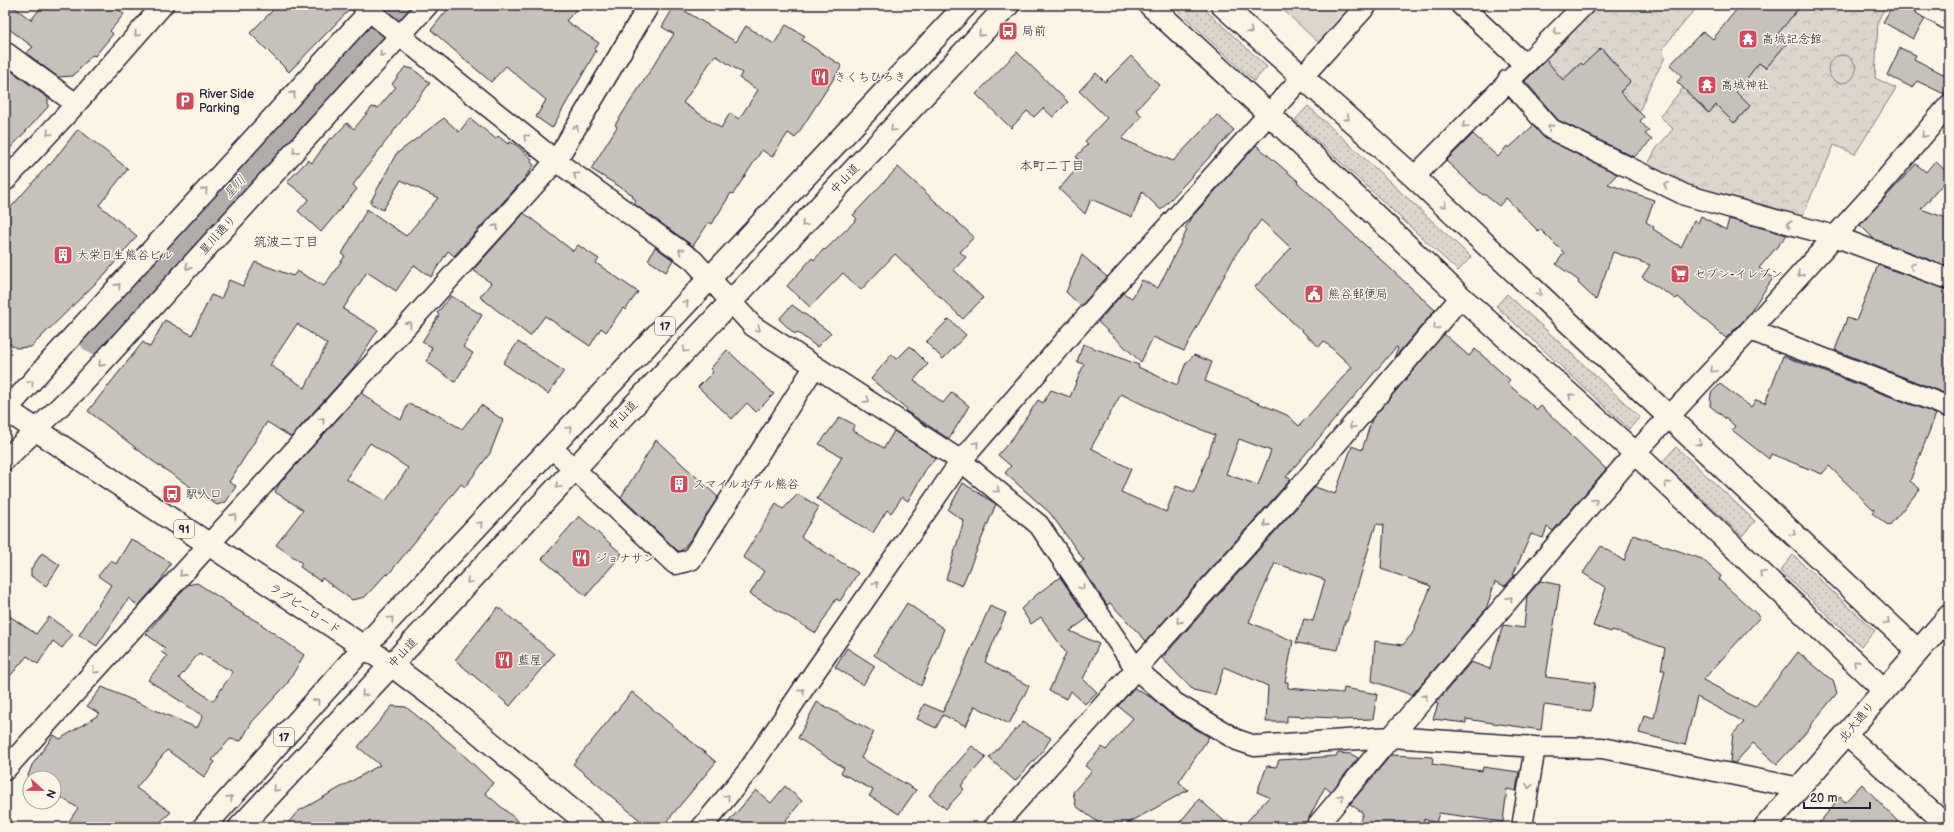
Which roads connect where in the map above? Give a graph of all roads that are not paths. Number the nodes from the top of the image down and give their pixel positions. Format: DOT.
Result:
graph roads {
  1 [pos="163,5"];
  2 [pos="428,5"];
  3 [pos="649,5"];
  4 [pos="966,5"];
  5 [pos="1008,5"];
  6 [pos="1150,5"];
  7 [pos="1222,5"];
  8 [pos="1367,5"];
  9 [pos="1461,5"];
  10 [pos="1584,5"];
  11 [pos="1923,5"];
  12 [pos="369,7"];
  13 [pos="1949,20"];
  14 [pos="399,36"];
  15 [pos="5,52"];
  16 [pos="1524,64"];
  17 [pos="1301,78"];
  18 [pos="1508,80"];
  19 [pos="76,104"];
  20 [pos="1949,105"];
  21 [pos="1268,114"];
  22 [pos="556,161"];
  23 [pos="1414,177"];
  24 [pos="5,181"];
  25 [pos="1834,236"];
  26 [pos="710,278"];
  27 [pos="1949,279"];
  28 [pos="1461,297"];
  29 [pos="731,301"];
  30 [pos="1750,330"];
  31 [pos="815,366"];
  32 [pos="1949,406"];
  33 [pos="6,410"];
  34 [pos="1670,416"];
  35 [pos="36,430"];
  36 [pos="552,448"];
  37 [pos="1636,453"];
  38 [pos="5,460"];
  39 [pos="961,461"];
  40 [pos="573,469"];
  41 [pos="208,545"];
  42 [pos="1949,616"];
  43 [pos="364,647"];
  44 [pos="1918,651"];
  45 [pos="391,665"];
  46 [pos="1136,669"];
  47 [pos="1884,690"];
  48 [pos="1846,735"];
  49 [pos="1391,737"];
  50 [pos="1535,747"];
  51 [pos="5,770"];
  52 [pos="1800,788"];
  53 [pos="204,827"];
  54 [pos="240,827"];
  55 [pos="592,827"];
  56 [pos="702,827"];
  57 [pos="994,827"];
  58 [pos="1316,827"];
  59 [pos="1522,827"];
  60 [pos="1765,827"];
  61 [pos="1949,827"];
  1 -- 19 [label="street, one-way"];
  2 -- 14 [label="street, 星川通り"];
  22 -- 3 [label="street, one-way"];
  4 -- 26 [label="main road, 17"];
  5 -- 29 [label="main road, 中山道 / 17, one-way"];
  6 -- 21 [label="main road"];
  7 -- 17 [label="main road, one-way"];
  8 -- 17 [label="street"];
  9 -- 16 [label="street"];
  10 -- 16 [label="street, one-way"];
  11 -- 13 [label="street"];
  12 -- 14 [label="street"];
  33 -- 12 [label="street, one-way"];
  22 -- 14 [label="street, one-way"];
  14 -- 35 [label="street, 星川通り, one-way"];
  15 -- 19 [label="street"];
  16 -- 18 [label="street"];
  17 -- 21 [label="street"];
  17 -- 23 [label="main road, one-way"];
  18 -- 23 [label="street, one-way"];
  25 -- 18 [label="street, one-way"];
  19 -- 24 [label="street, one-way"];
  20 -- 25 [label="street, one-way"];
  21 -- 28 [label="main road"];
  39 -- 21 [label="street, one-way"];
  26 -- 22 [label="street, one-way"];
  41 -- 22 [label="street, one-way"];
  23 -- 34 [label="main road, one-way"];
  27 -- 25 [label="street, one-way"];
  25 -- 30 [label="street, one-way"];
  26 -- 29 [label="street"];
  36 -- 26 [label="main road, 17, one-way"];
  37 -- 28 [label="main road, one-way"];
  28 -- 46 [label="street, one-way"];
  29 -- 31 [label="street, one-way"];
  29 -- 40 [label="main road, 中山道 / 17, one-way"];
  30 -- 32 [label="street"];
  30 -- 34 [label="street, one-way"];
  31 -- 39 [label="street, one-way"];
  31 -- 40 [label="street"];
  33 -- 35 [label="main road, ラグビーロード / 91"];
  34 -- 37 [label="street"];
  34 -- 44 [label="main road, one-way"];
  35 -- 38 [label="street, 星川通り"];
  35 -- 41 [label="main road, ラグビーロード / 91"];
  36 -- 40 [label="street"];
  43 -- 36 [label="main road, 17, one-way"];
  47 -- 37 [label="main road, one-way"];
  49 -- 37 [label="street, one-way"];
  39 -- 46 [label="street, one-way"];
  56 -- 39 [label="street, one-way"];
  40 -- 45 [label="main road, 中山道 / 17, one-way"];
  41 -- 43 [label="main road, ラグビーロード / 91"];
  41 -- 51 [label="street, one-way"];
  42 -- 44 [label="main road, 北大通り"];
  43 -- 45 [label="main road, ラグビーロード / 91"];
  53 -- 43 [label="main road, 17, one-way"];
  44 -- 47 [label="main road, 北大通り"];
  45 -- 54 [label="main road, 中山道 / 17, one-way"];
  45 -- 55 [label="main road, ラグビーロード"];
  46 -- 49 [label="street"];
  46 -- 57 [label="street"];
  47 -- 48 [label="main road, 北大通り"];
  48 -- 52 [label="main road, 北大通り"];
  48 -- 61 [label="street"];
  49 -- 50 [label="street"];
  58 -- 49 [label="street, one-way"];
  50 -- 52 [label="street"];
  50 -- 59 [label="street, one-way"];
  52 -- 60 [label="main road, 北大通り"];
}
